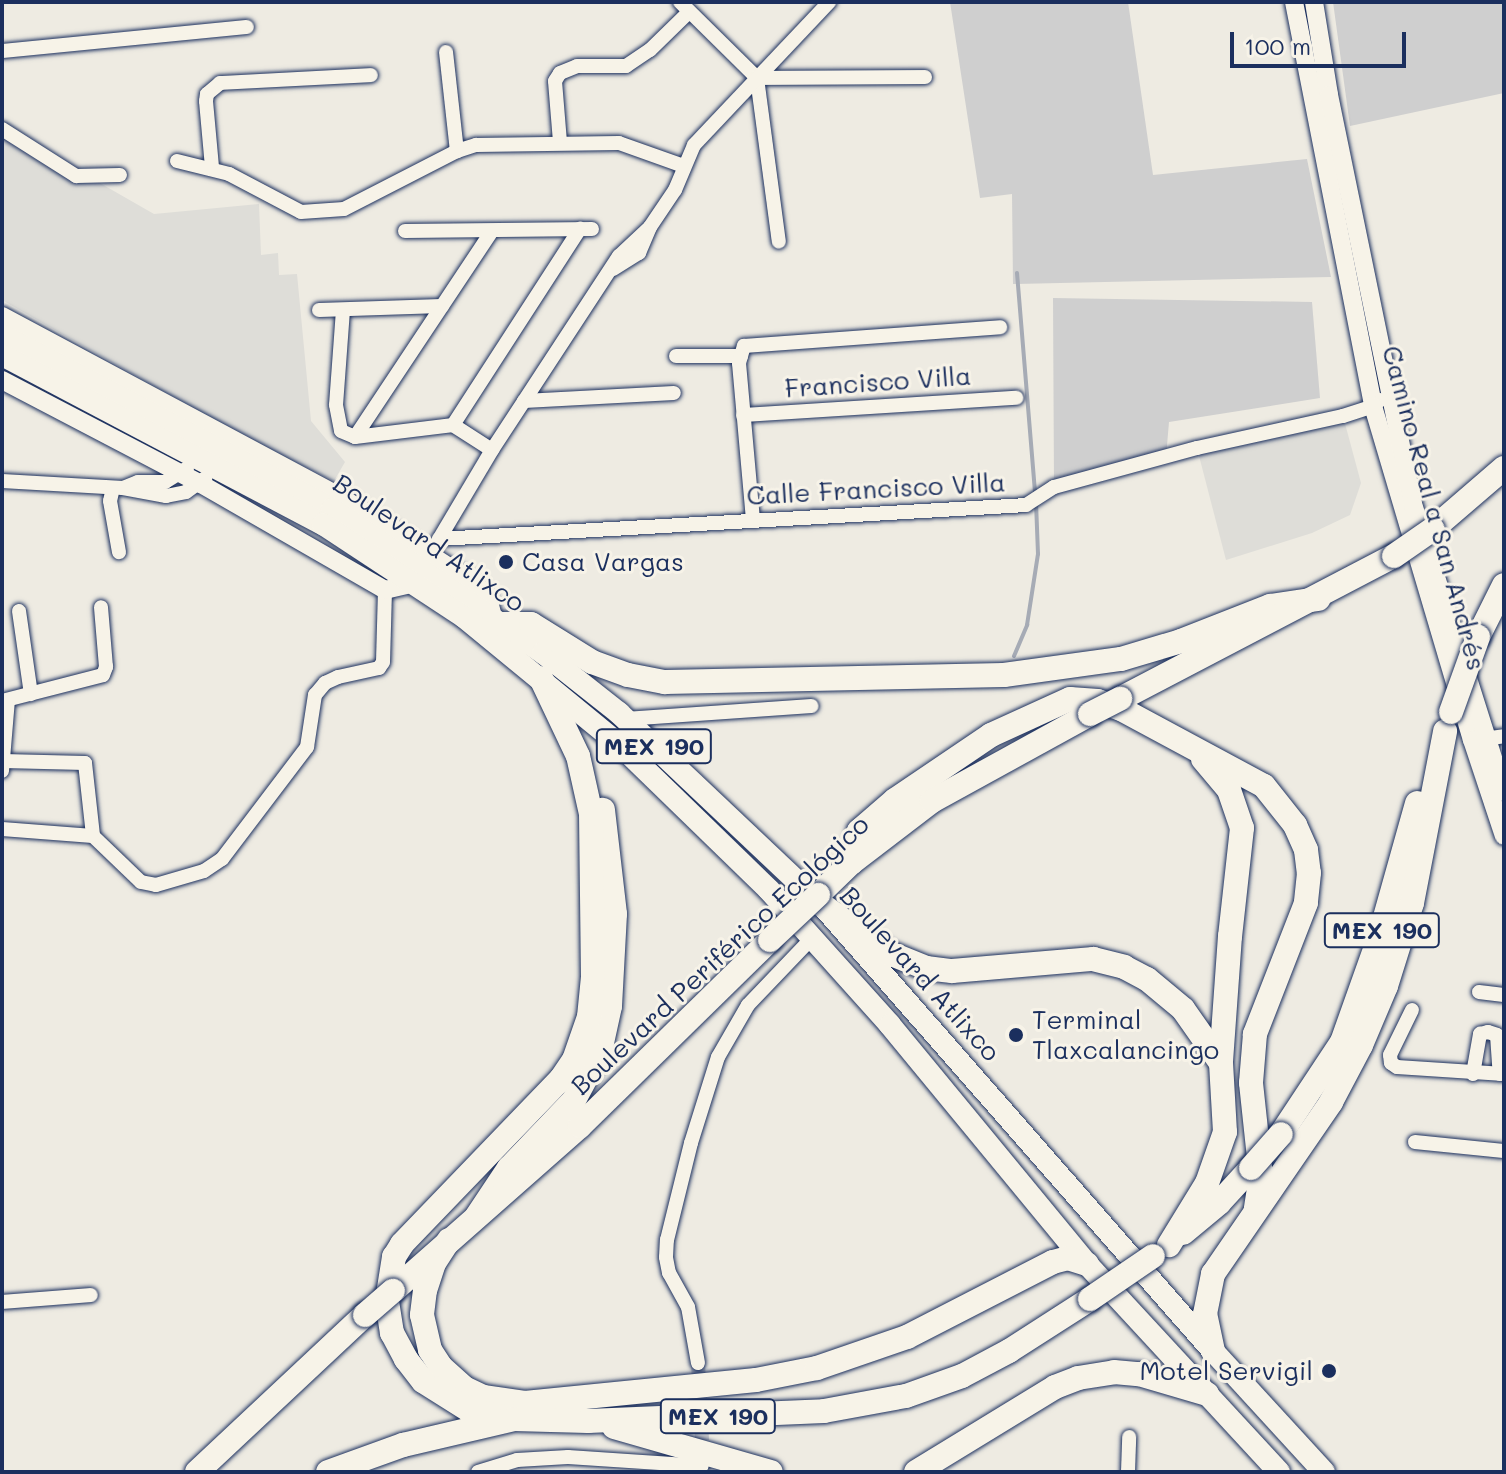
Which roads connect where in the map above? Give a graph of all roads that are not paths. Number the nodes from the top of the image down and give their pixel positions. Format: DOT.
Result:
graph roads {
  1 [pos="1294,2"];
  2 [pos="1314,2"];
  3 [pos="820,5"];
  4 [pos="684,7"];
  5 [pos="247,27"];
  6 [pos="2,51"];
  7 [pos="446,52"];
  8 [pos="371,75"];
  9 [pos="925,77"];
  10 [pos="757,78"];
  11 [pos="2,129"];
  12 [pos="560,142"];
  13 [pos="457,151"];
  14 [pos="177,161"];
  15 [pos="684,166"];
  16 [pos="212,167"];
  17 [pos="120,175"];
  18 [pos="1353,215"];
  19 [pos="1335,223"];
  20 [pos="405,231"];
  21 [pos="492,231"];
  22 [pos="779,242"];
  23 [pos="442,306"];
  24 [pos="319,310"];
  25 [pos="343,310"];
  26 [pos="2,316"];
  27 [pos="1000,327"];
  28 [pos="2,335"];
  29 [pos="743,351"];
  30 [pos="2,355"];
  31 [pos="676,356"];
  32 [pos="2,380"];
  33 [pos="1390,390"];
  34 [pos="674,393"];
  35 [pos="1016,398"];
  36 [pos="524,401"];
  37 [pos="1373,406"];
  38 [pos="743,415"];
  39 [pos="453,425"];
  40 [pos="355,437"];
  41 [pos="492,450"];
  42 [pos="211,456"];
  43 [pos="1504,468"];
  44 [pos="2,481"];
  45 [pos="118,488"];
  46 [pos="753,520"];
  47 [pos="119,552"];
  48 [pos="427,561"];
  49 [pos="1504,585"];
  50 [pos="385,590"];
  51 [pos="1318,599"];
  52 [pos="101,607"];
  53 [pos="19,611"];
  54 [pos="496,622"];
  55 [pos="545,680"];
  56 [pos="31,694"];
  57 [pos="5,701"];
  58 [pos="812,706"];
  59 [pos="625,719"];
  60 [pos="1448,721"];
  61 [pos="1504,736"];
  62 [pos="1478,739"];
  63 [pos="1198,751"];
  64 [pos="3,761"];
  65 [pos="2,771"];
  66 [pos="1504,792"];
  67 [pos="2,829"];
  68 [pos="93,836"];
  69 [pos="1504,836"];
  70 [pos="851,863"];
  71 [pos="826,894"];
  72 [pos="812,938"];
  73 [pos="1479,992"];
  74 [pos="1504,995"];
  75 [pos="914,1006"];
  76 [pos="1412,1010"];
  77 [pos="890,1025"];
  78 [pos="1221,1063"];
  79 [pos="1473,1074"];
  80 [pos="1502,1074"];
  81 [pos="1415,1142"];
  82 [pos="1504,1151"];
  83 [pos="1256,1209"];
  84 [pos="477,1216"];
  85 [pos="449,1240"];
  86 [pos="1161,1250"];
  87 [pos="1087,1264"];
  88 [pos="91,1295"];
  89 [pos="2,1302"];
  90 [pos="1213,1351"];
  91 [pos="698,1363"];
  92 [pos="627,1394"];
  93 [pos="1207,1394"];
  94 [pos="824,1411"];
  95 [pos="514,1419"];
  96 [pos="588,1421"];
  97 [pos="1129,1437"];
  98 [pos="703,1465"];
  99 [pos="197,1472"];
  100 [pos="328,1472"];
  101 [pos="478,1472"];
  102 [pos="771,1472"];
  103 [pos="916,1472"];
  104 [pos="1128,1472"];
  105 [pos="1279,1472"];
  106 [pos="1324,1472"];
  1 -- 19 [label="main road, Camino Real a San Andrés"];
  2 -- 18 [label="main road, Camino Real a San Andrés"];
  3 -- 10 [label="street"];
  4 -- 10 [label="street"];
  4 -- 12 [label="street"];
  5 -- 6 [label="street"];
  7 -- 13 [label="street"];
  8 -- 16 [label="street"];
  9 -- 10 [label="street"];
  10 -- 15 [label="street"];
  10 -- 22 [label="street"];
  11 -- 17 [label="street"];
  12 -- 13 [label="street"];
  12 -- 15 [label="street"];
  13 -- 16 [label="street"];
  14 -- 16 [label="street"];
  15 -- 36 [label="street"];
  18 -- 19 [label="main road"];
  18 -- 33 [label="main road, Camino Real a San Andrés"];
  19 -- 37 [label="main road, Camino Real a San Andrés"];
  20 -- 21 [label="street"];
  21 -- 23 [label="street"];
  21 -- 39 [label="street"];
  23 -- 25 [label="street"];
  23 -- 40 [label="street"];
  24 -- 25 [label="street"];
  25 -- 40 [label="street"];
  26 -- 42 [label="main road"];
  27 -- 29 [label="street"];
  28 -- 42 [label="main road, MEX 190"];
  29 -- 31 [label="street"];
  29 -- 38 [label="street"];
  30 -- 42 [label="main road, MEX 190"];
  32 -- 42 [label="main road"];
  33 -- 37 [label="street, Calle Francisco Villa"];
  33 -- 62 [label="main road, Camino Real a San Andrés"];
  34 -- 36 [label="street"];
  35 -- 38 [label="street, Francisco Villa"];
  36 -- 41 [label="street"];
  37 -- 46 [label="street, Calle Francisco Villa"];
  37 -- 62 [label="main road, Camino Real a San Andrés"];
  38 -- 46 [label="street"];
  39 -- 40 [label="street"];
  39 -- 41 [label="street"];
  41 -- 48 [label="street"];
  42 -- 45 [label="street"];
  42 -- 45 [label="street"];
  42 -- 48 [label="main road, MEX 190"];
  42 -- 48 [label="main road"];
  42 -- 50 [label="main road"];
  43 -- 51 [label="highway, Boulevard Periférico Ecológico, bridge"];
  44 -- 45 [label="street"];
  45 -- 47 [label="street"];
  46 -- 48 [label="street, Calle Francisco Villa"];
  48 -- 50 [label="main road"];
  48 -- 54 [label="main road, Boulevard Atlixco / MEX 190"];
  48 -- 55 [label="main road, Boulevard Atlixco / MEX 190"];
  49 -- 60 [label="highway, bridge"];
  50 -- 68 [label="street"];
  51 -- 54 [label="highway"];
  51 -- 70 [label="highway, Boulevard Periférico Ecológico, bridge"];
  52 -- 56 [label="street"];
  53 -- 56 [label="street"];
  54 -- 59 [label="main road, Boulevard Atlixco / MEX 190"];
  55 -- 72 [label="main road, Boulevard Atlixco / MEX 190"];
  55 -- 84 [label="highway"];
  55 -- 95 [label="highway"];
  56 -- 57 [label="street"];
  57 -- 64 [label="street"];
  58 -- 59 [label="street"];
  59 -- 71 [label="main road, Boulevard Atlixco / MEX 190"];
  60 -- 83 [label="highway"];
  60 -- 86 [label="highway, MEX 190, bridge"];
  61 -- 62 [label="street"];
  62 -- 66 [label="main road, Camino Real a San Andrés"];
  62 -- 69 [label="main road, Camino Real a San Andrés"];
  63 -- 70 [label="highway"];
  63 -- 78 [label="highway"];
  63 -- 83 [label="highway"];
  64 -- 65 [label="street"];
  64 -- 68 [label="street"];
  67 -- 68 [label="street"];
  70 -- 71 [label="highway, Boulevard Periférico Ecológico"];
  71 -- 75 [label="main road, Boulevard Atlixco / MEX 190"];
  71 -- 78 [label="highway"];
  71 -- 84 [label="highway, Boulevard Periférico Ecológico, bridge"];
  72 -- 77 [label="main road, Boulevard Atlixco / MEX 190"];
  72 -- 91 [label="street"];
  73 -- 74 [label="street"];
  75 -- 77 [label="main road"];
  75 -- 90 [label="main road, Boulevard Atlixco / MEX 190"];
  76 -- 79 [label="street"];
  77 -- 87 [label="main road, Boulevard Atlixco / MEX 190"];
  78 -- 86 [label="highway"];
  79 -- 80 [label="street"];
  79 -- 80 [label="street"];
  81 -- 82 [label="street"];
  83 -- 90 [label="highway"];
  84 -- 85 [label="highway, Boulevard Periférico Ecológico"];
  85 -- 92 [label="highway"];
  85 -- 99 [label="highway, Boulevard Periférico Ecológico, bridge"];
  86 -- 94 [label="highway, MEX 190, bridge"];
  87 -- 92 [label="highway"];
  87 -- 93 [label="main road, Boulevard Atlixco / MEX 190"];
  88 -- 89 [label="street"];
  90 -- 106 [label="main road, Boulevard Atlixco / MEX 190"];
  92 -- 94 [label="highway"];
  93 -- 103 [label="highway"];
  93 -- 105 [label="main road, Boulevard Atlixco / MEX 190"];
  94 -- 96 [label="highway, MEX 190"];
  95 -- 96 [label="highway, MEX 190"];
  95 -- 100 [label="highway, MEX 190"];
  96 -- 102 [label="highway"];
  97 -- 104 [label="street"];
  98 -- 101 [label="street"];
}
